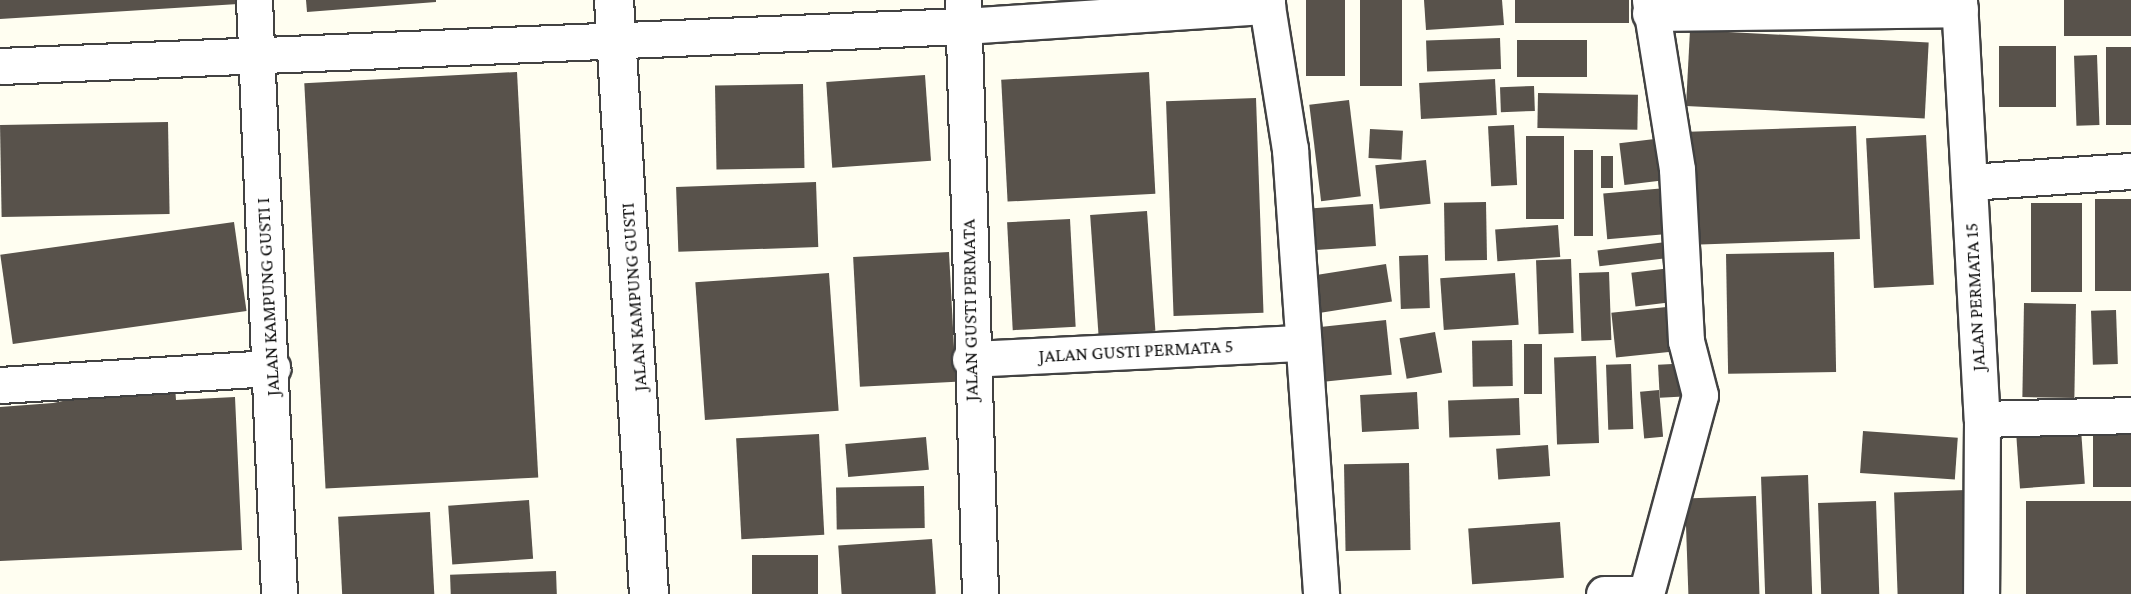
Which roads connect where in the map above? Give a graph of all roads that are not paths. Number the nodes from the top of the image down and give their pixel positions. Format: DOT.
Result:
graph roads {
  1 [pos="254,0"];
  2 [pos="614,0"];
  3 [pos="1259,4"];
  4 [pos="1960,5"];
  5 [pos="1650,6"];
  6 [pos="963,13"];
  7 [pos="617,42"];
  8 [pos="256,56"];
  9 [pos="0,66"];
  10 [pos="2131,170"];
  11 [pos="1969,182"];
  12 [pos="1302,343"];
  13 [pos="970,359"];
  14 [pos="272,368"];
  15 [pos="0,385"];
  16 [pos="2131,415"];
  17 [pos="1982,418"];
  18 [pos="279,594"];
  19 [pos="649,594"];
  20 [pos="980,594"];
  21 [pos="1321,594"];
  22 [pos="1604,594"];
  23 [pos="1640,594"];
  24 [pos="1646,594"];
  25 [pos="1982,594"];
  1 -- 8 [label="street, JALAN KAMPUNG GUSTI I"];
  2 -- 7 [label="street, JALAN KAMPUNG GUSTI"];
  3 -- 6 [label="street"];
  3 -- 12 [label="street"];
  4 -- 5 [label="street"];
  4 -- 11 [label="street, JALAN PERMATA 15"];
  5 -- 24 [label="street"];
  6 -- 7 [label="street"];
  6 -- 13 [label="street, JALAN GUSTI PERMATA"];
  7 -- 8 [label="street"];
  7 -- 19 [label="street, JALAN KAMPUNG GUSTI"];
  8 -- 9 [label="street"];
  8 -- 14 [label="street, JALAN KAMPUNG GUSTI I"];
  10 -- 11 [label="street"];
  11 -- 17 [label="street, JALAN PERMATA 15"];
  12 -- 13 [label="street, JALAN GUSTI PERMATA 5"];
  12 -- 21 [label="street"];
  13 -- 20 [label="street, JALAN GUSTI PERMATA"];
  14 -- 15 [label="street"];
  14 -- 18 [label="street, JALAN KAMPUNG GUSTI I"];
  16 -- 17 [label="street"];
  17 -- 25 [label="street, JALAN PERMATA 15"];
  22 -- 23 [label="street"];
}
